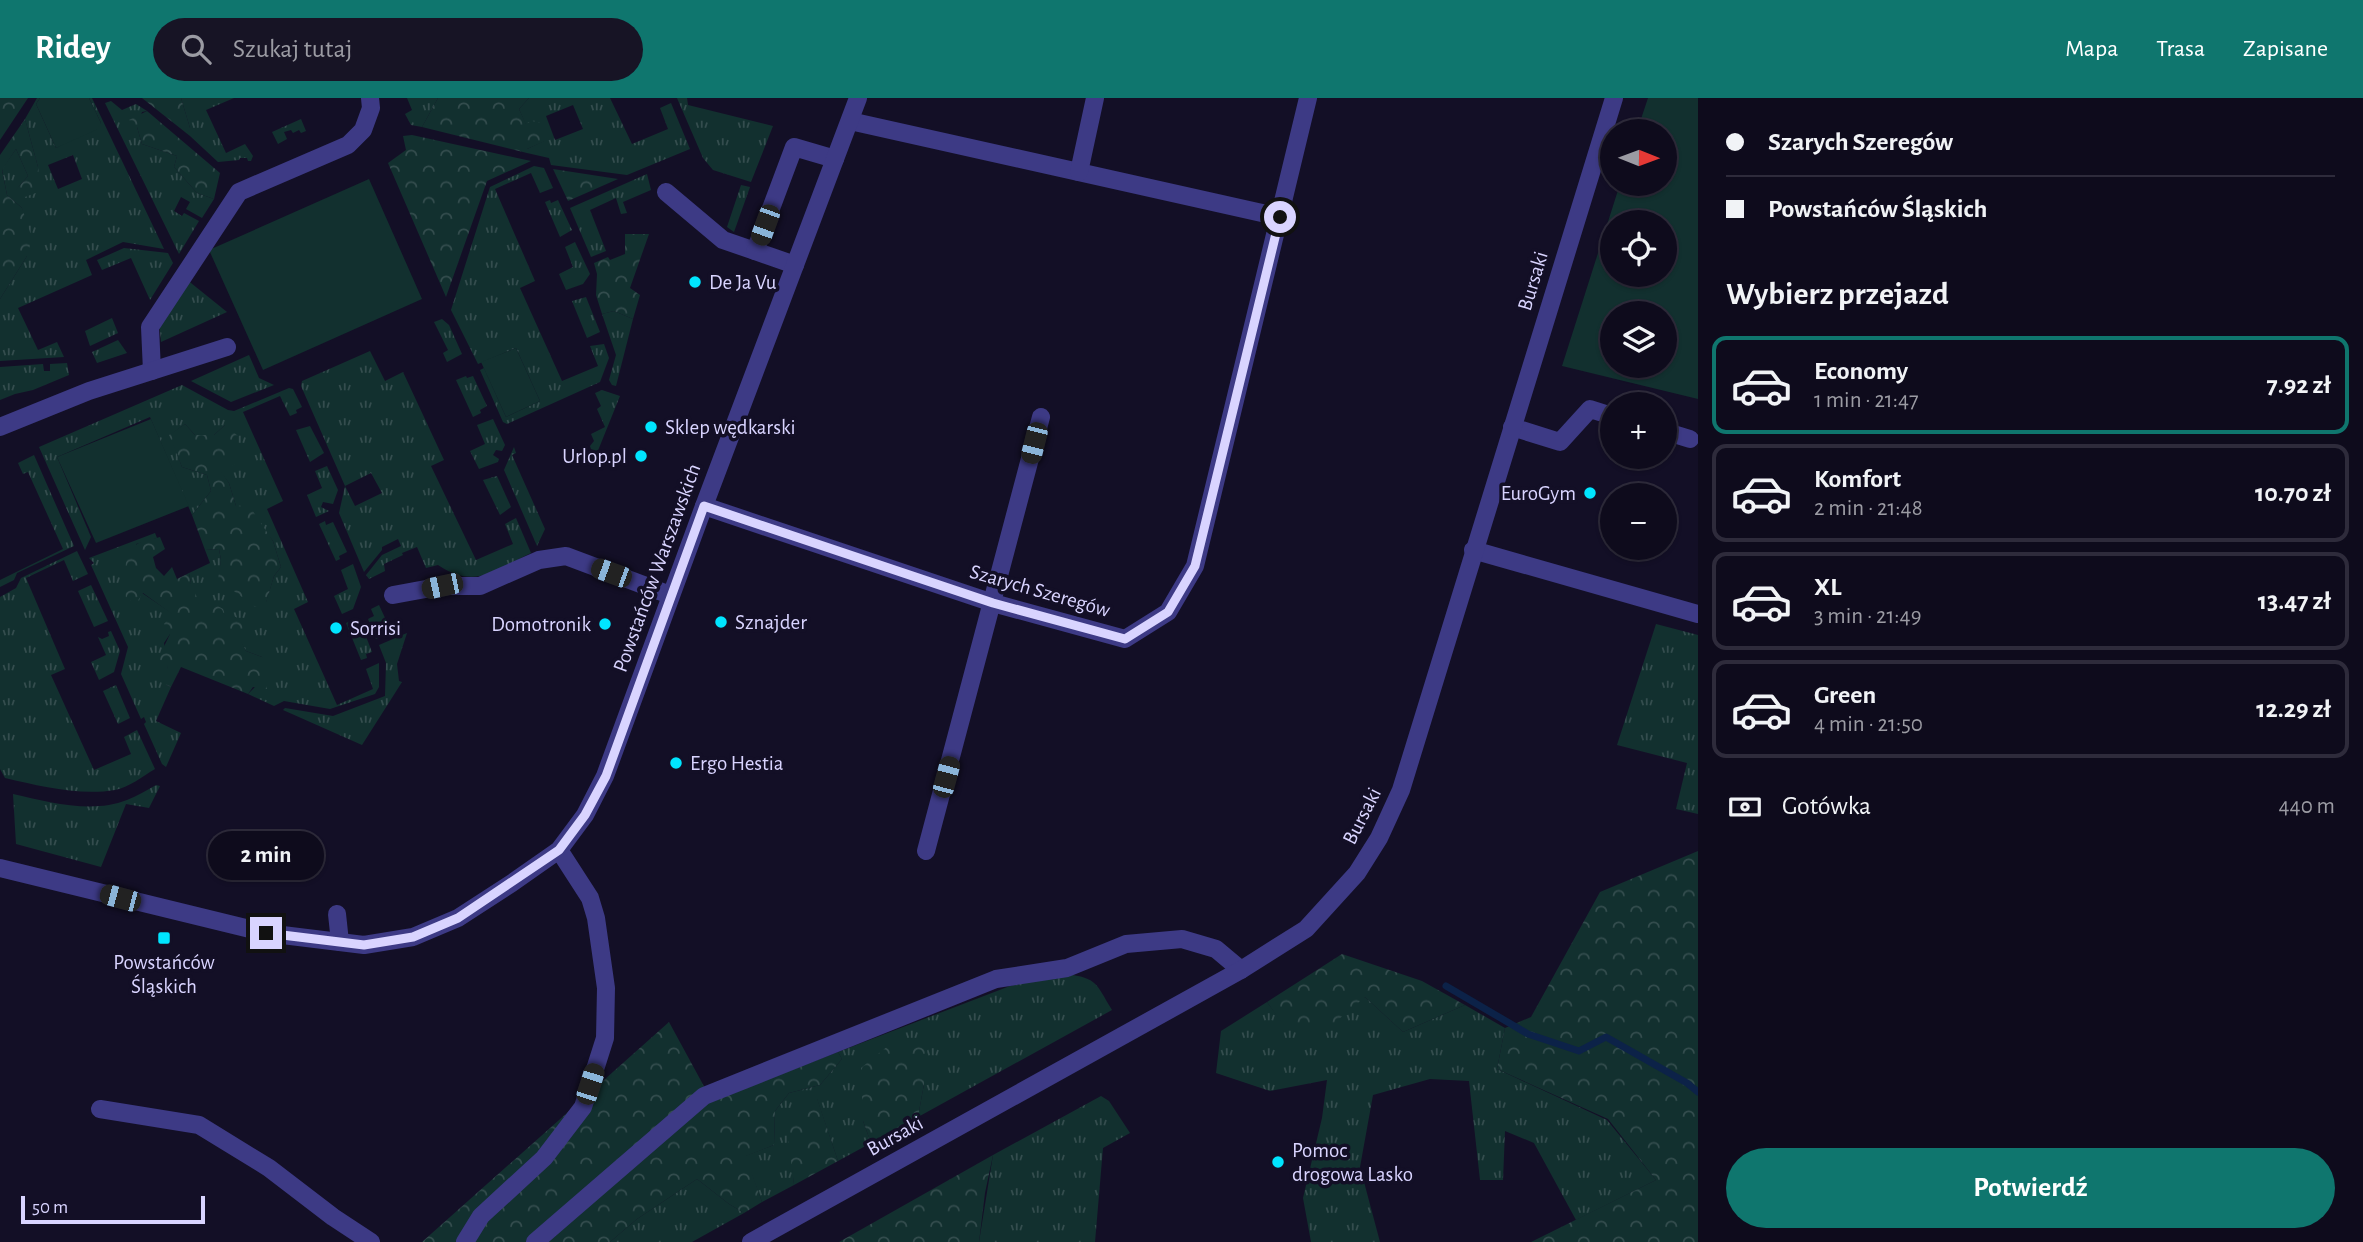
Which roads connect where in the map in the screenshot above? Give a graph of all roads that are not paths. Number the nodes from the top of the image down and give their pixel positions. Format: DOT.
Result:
graph roads {
  1 [pos="370,98"];
  2 [pos="858,98"];
  3 [pos="1095,98"];
  4 [pos="1308,98"];
  5 [pos="1614,98"];
  6 [pos="850,121"];
  7 [pos="835,159"];
  8 [pos="1079,172"];
  9 [pos="666,192"];
  10 [pos="1280,217"];
  11 [pos="755,251"];
  12 [pos="795,265"];
  13 [pos="227,347"];
  14 [pos="152,371"];
  15 [pos="1600,412"];
  16 [pos="1041,417"];
  17 [pos="0,427"];
  18 [pos="1512,427"];
  19 [pos="1677,435"];
  20 [pos="1689,439"];
  21 [pos="704,506"];
  22 [pos="1474,550"];
  23 [pos="393,595"];
  24 [pos="670,596"];
  25 [pos="993,603"];
  26 [pos="1698,614"];
  27 [pos="559,850"];
  28 [pos="926,851"];
  29 [pos="0,868"];
  30 [pos="337,914"];
  31 [pos="340,942"];
  32 [pos="1241,970"];
  33 [pos="100,1110"];
  34 [pos="371,1242"];
  35 [pos="465,1242"];
  36 [pos="535,1242"];
  37 [pos="751,1242"];
  1 -- 14 [label="street"];
  2 -- 6 [label="street, Powstańców Warszawskich"];
  3 -- 8 [label="street"];
  4 -- 10 [label="street, Szarych Szeregów"];
  5 -- 18 [label="street, Bursaki"];
  6 -- 7 [label="street, Powstańców Warszawskich"];
  6 -- 8 [label="street"];
  7 -- 11 [label="street"];
  7 -- 12 [label="street, Powstańców Warszawskich"];
  8 -- 10 [label="street"];
  9 -- 11 [label="street"];
  10 -- 25 [label="street, Szarych Szeregów"];
  11 -- 12 [label="street"];
  12 -- 21 [label="street, Powstańców Warszawskich"];
  13 -- 14 [label="street"];
  14 -- 17 [label="street"];
  15 -- 18 [label="street"];
  16 -- 25 [label="street"];
  18 -- 22 [label="street, Bursaki"];
  19 -- 20 [label="street"];
  21 -- 24 [label="street, Powstańców Warszawskich"];
  21 -- 25 [label="street, Szarych Szeregów"];
  22 -- 26 [label="street"];
  22 -- 32 [label="street, Bursaki"];
  23 -- 24 [label="street"];
  24 -- 27 [label="street, Powstańców Warszawskich"];
  25 -- 28 [label="street"];
  27 -- 31 [label="street"];
  27 -- 35 [label="street"];
  29 -- 31 [label="street"];
  30 -- 31 [label="street"];
  32 -- 36 [label="street"];
  32 -- 37 [label="street, Bursaki"];
  33 -- 34 [label="street"];
}
